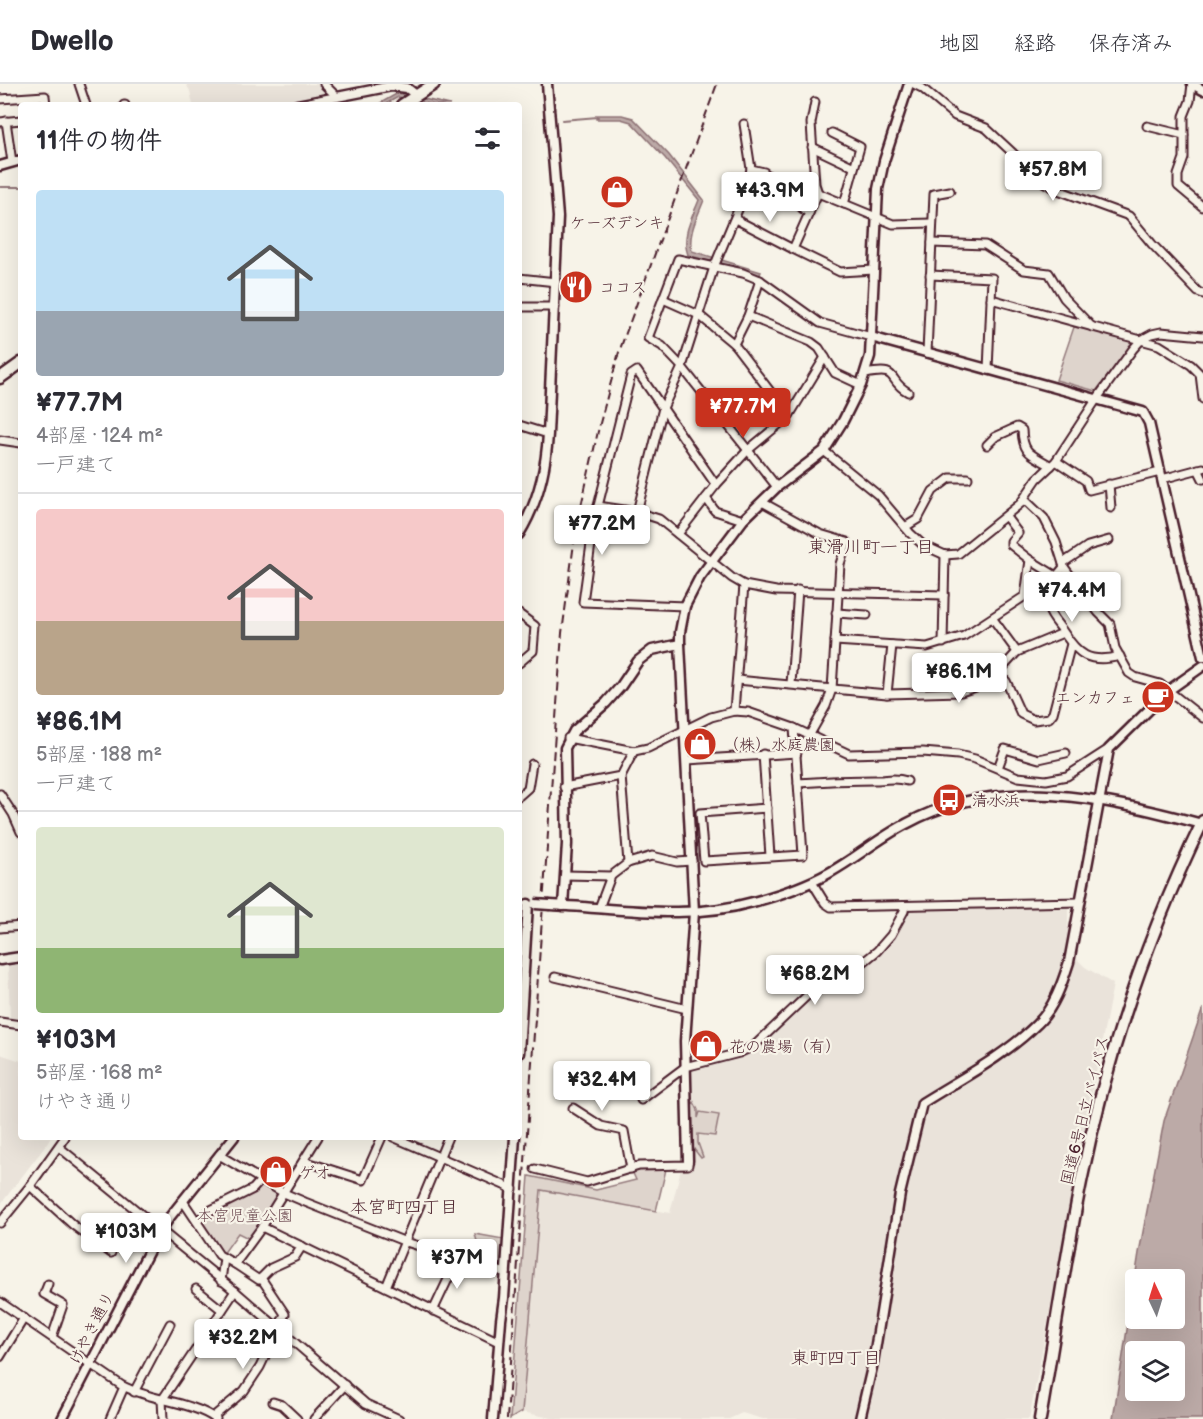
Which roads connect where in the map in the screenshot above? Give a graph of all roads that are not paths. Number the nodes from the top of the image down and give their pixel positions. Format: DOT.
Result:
graph roads {
  1 [pos="79,84"];
  2 [pos="324,84"];
  3 [pos="434,84"];
  4 [pos="547,84"];
  5 [pos="909,84"];
  6 [pos="914,84"];
  7 [pos="1192,84"];
  8 [pos="1203,90"];
  9 [pos="417,95"];
  10 [pos="337,97"];
  11 [pos="0,99"];
  12 [pos="46,102"];
  13 [pos="85,102"];
  14 [pos="312,102"];
  15 [pos="406,102"];
  16 [pos="815,102"];
  17 [pos="18,120"];
  18 [pos="3,122"];
  19 [pos="744,124"];
  20 [pos="1147,126"];
  21 [pos="832,134"];
  22 [pos="1185,135"];
  23 [pos="812,147"];
  24 [pos="17,161"];
  25 [pos="0,166"];
  26 [pos="854,167"];
  27 [pos="751,169"];
  28 [pos="950,190"];
  29 [pos="819,193"];
  30 [pos="844,204"];
  31 [pos="1203,207"];
  32 [pos="809,213"];
  33 [pos="876,217"];
  34 [pos="735,219"];
  35 [pos="933,223"];
  36 [pos="932,243"];
  37 [pos="793,249"];
  38 [pos="714,267"];
  39 [pos="874,270"];
  40 [pos="930,275"];
  41 [pos="522,278"];
  42 [pos="760,280"];
  43 [pos="556,282"];
  44 [pos="1203,294"];
  45 [pos="663,299"];
  46 [pos="991,300"];
  47 [pos="555,306"];
  48 [pos="522,307"];
  49 [pos="699,315"];
  50 [pos="748,316"];
  51 [pos="1092,327"];
  52 [pos="1203,336"];
  53 [pos="870,337"];
  54 [pos="1142,340"];
  55 [pos="734,344"];
  56 [pos="927,353"];
  57 [pos="825,357"];
  58 [pos="18,365"];
  59 [pos="682,367"];
  60 [pos="988,370"];
  61 [pos="866,374"];
  62 [pos="0,378"];
  63 [pos="861,385"];
  64 [pos="908,392"];
  65 [pos="1203,399"];
  66 [pos="1096,400"];
  67 [pos="663,408"];
  68 [pos="789,416"];
  69 [pos="522,426"];
  70 [pos="548,434"];
  71 [pos="0,440"];
  72 [pos="18,443"];
  73 [pos="987,445"];
  74 [pos="748,450"];
  75 [pos="824,451"];
  76 [pos="1054,463"];
  77 [pos="1201,468"];
  78 [pos="1161,475"];
  79 [pos="968,478"];
  80 [pos="1203,479"];
  81 [pos="716,484"];
  82 [pos="1110,484"];
  83 [pos="777,487"];
  84 [pos="706,498"];
  85 [pos="1023,499"];
  86 [pos="762,502"];
  87 [pos="598,506"];
  88 [pos="1112,508"];
  89 [pos="637,512"];
  90 [pos="1006,517"];
  91 [pos="743,520"];
  92 [pos="905,527"];
  93 [pos="522,528"];
  94 [pos="678,534"];
  95 [pos="1109,540"];
  96 [pos="945,555"];
  97 [pos="1030,560"];
  98 [pos="712,562"];
  99 [pos="1063,565"];
  100 [pos="1056,576"];
  101 [pos="744,585"];
  102 [pos="798,590"];
  103 [pos="838,593"];
  104 [pos="944,595"];
  105 [pos="685,606"];
  106 [pos="837,614"];
  107 [pos="867,615"];
  108 [pos="522,616"];
  109 [pos="993,619"];
  110 [pos="1063,633"];
  111 [pos="835,641"];
  112 [pos="943,643"];
  113 [pos="680,644"];
  114 [pos="1071,644"];
  115 [pos="892,645"];
  116 [pos="1017,652"];
  117 [pos="1120,656"];
  118 [pos="1203,657"];
  119 [pos="522,658"];
  120 [pos="1203,666"];
  121 [pos="997,674"];
  122 [pos="737,680"];
  123 [pos="791,684"];
  124 [pos="832,689"];
  125 [pos="1169,690"];
  126 [pos="887,694"];
  127 [pos="734,711"];
  128 [pos="1203,718"];
  129 [pos="794,728"];
  130 [pos="685,729"];
  131 [pos="809,736"];
  132 [pos="568,738"];
  133 [pos="1109,749"];
  134 [pos="634,751"];
  135 [pos="796,753"];
  136 [pos="1066,753"];
  137 [pos="763,754"];
  138 [pos="687,760"];
  139 [pos="532,764"];
  140 [pos="998,768"];
  141 [pos="621,776"];
  142 [pos="907,781"];
  143 [pos="798,783"];
  144 [pos="564,787"];
  145 [pos="522,793"];
  146 [pos="0,794"];
  147 [pos="1100,802"];
  148 [pos="767,808"];
  149 [pos="1202,823"];
  150 [pos="18,825"];
  151 [pos="770,856"];
  152 [pos="692,861"];
  153 [pos="628,863"];
  154 [pos="565,875"];
  155 [pos="611,876"];
  156 [pos="812,882"];
  157 [pos="1080,902"];
  158 [pos="528,904"];
  159 [pos="563,906"];
  160 [pos="905,906"];
  161 [pos="599,908"];
  162 [pos="694,912"];
  163 [pos="18,926"];
  164 [pos="0,928"];
  165 [pos="18,957"];
  166 [pos="0,960"];
  167 [pos="555,976"];
  168 [pos="522,1003"];
  169 [pos="687,1009"];
  170 [pos="0,1022"];
  171 [pos="18,1025"];
  172 [pos="685,1067"];
  173 [pos="641,1100"];
  174 [pos="573,1108"];
  175 [pos="63,1140"];
  176 [pos="232,1140"];
  177 [pos="316,1140"];
  178 [pos="381,1140"];
  179 [pos="400,1140"];
  180 [pos="447,1140"];
  181 [pos="515,1140"];
  182 [pos="59,1147"];
  183 [pos="219,1155"];
  184 [pos="440,1157"];
  185 [pos="304,1161"];
  186 [pos="688,1161"];
  187 [pos="535,1169"];
  188 [pos="631,1169"];
  189 [pos="261,1180"];
  190 [pos="30,1186"];
  191 [pos="513,1189"];
  192 [pos="284,1192"];
  193 [pos="183,1201"];
  194 [pos="197,1221"];
  195 [pos="0,1222"];
  196 [pos="262,1227"];
  197 [pos="160,1231"];
  198 [pos="406,1242"];
  199 [pos="302,1246"];
  200 [pos="111,1253"];
  201 [pos="224,1258"];
  202 [pos="458,1258"];
  203 [pos="235,1264"];
  204 [pos="506,1273"];
  205 [pos="261,1278"];
  206 [pos="221,1281"];
  207 [pos="48,1284"];
  208 [pos="386,1287"];
  209 [pos="196,1289"];
  210 [pos="235,1291"];
  211 [pos="0,1302"];
  212 [pos="222,1310"];
  213 [pos="433,1311"];
  214 [pos="24,1318"];
  215 [pos="170,1324"];
  216 [pos="278,1328"];
  217 [pos="52,1337"];
  218 [pos="499,1342"];
  219 [pos="0,1357"];
  220 [pos="89,1364"];
  221 [pos="345,1385"];
  222 [pos="123,1387"];
  223 [pos="134,1392"];
  224 [pos="162,1400"];
  225 [pos="273,1402"];
  226 [pos="215,1418"];
  227 [pos="1040,1418"];
  228 [pos="62,1419"];
  229 [pos="110,1419"];
  230 [pos="163,1419"];
  231 [pos="297,1419"];
  232 [pos="314,1419"];
  233 [pos="399,1419"];
  234 [pos="493,1419"];
  235 [pos="860,1419"];
  1 -- 13 [label="street"];
  2 -- 10 [label="street"];
  3 -- 9 [label="highway"];
  4 -- 43 [label="street"];
  5 -- 33 [label="street"];
  6 -- 44 [label="street"];
  7 -- 8 [label="street"];
  7 -- 22 [label="street"];
  9 -- 10 [label="street"];
  9 -- 15 [label="highway"];
  10 -- 14 [label="street"];
  11 -- 12 [label="street"];
  16 -- 23 [label="street"];
  17 -- 18 [label="street"];
  18 -- 24 [label="street"];
  19 -- 27 [label="street"];
  20 -- 22 [label="street"];
  21 -- 26 [label="street"];
  22 -- 31 [label="street"];
  23 -- 26 [label="street"];
  23 -- 29 [label="street"];
  24 -- 25 [label="street"];
  26 -- 30 [label="street"];
  27 -- 32 [label="street"];
  27 -- 34 [label="street"];
  28 -- 35 [label="street"];
  29 -- 30 [label="street"];
  29 -- 32 [label="street"];
  30 -- 33 [label="street"];
  32 -- 37 [label="street"];
  33 -- 35 [label="street"];
  33 -- 39 [label="street"];
  34 -- 37 [label="street"];
  34 -- 38 [label="street"];
  35 -- 36 [label="street"];
  36 -- 40 [label="street"];
  36 -- 51 [label="street"];
  37 -- 39 [label="street"];
  38 -- 42 [label="street"];
  38 -- 45 [label="street"];
  38 -- 49 [label="street"];
  39 -- 53 [label="street"];
  40 -- 46 [label="street"];
  40 -- 56 [label="street"];
  41 -- 43 [label="street"];
  42 -- 50 [label="street"];
  42 -- 53 [label="street"];
  43 -- 47 [label="street"];
  45 -- 49 [label="street"];
  45 -- 59 [label="street"];
  46 -- 51 [label="street"];
  46 -- 60 [label="street"];
  47 -- 48 [label="street"];
  47 -- 70 [label="street"];
  49 -- 55 [label="street"];
  49 -- 59 [label="street"];
  50 -- 55 [label="street"];
  50 -- 57 [label="street"];
  51 -- 54 [label="street"];
  52 -- 54 [label="street"];
  53 -- 56 [label="street"];
  53 -- 61 [label="street"];
  54 -- 65 [label="street"];
  54 -- 66 [label="street"];
  55 -- 68 [label="street"];
  56 -- 60 [label="street"];
  57 -- 63 [label="street"];
  57 -- 68 [label="street"];
  58 -- 62 [label="highway"];
  59 -- 67 [label="street"];
  59 -- 74 [label="street"];
  60 -- 66 [label="street"];
  61 -- 63 [label="street"];
  61 -- 64 [label="street"];
  63 -- 75 [label="street"];
  66 -- 76 [label="street"];
  66 -- 78 [label="street"];
  67 -- 81 [label="street"];
  67 -- 87 [label="street"];
  67 -- 89 [label="street"];
  68 -- 74 [label="street"];
  69 -- 70 [label="street"];
  70 -- 93 [label="street"];
  71 -- 72 [label="street"];
  73 -- 76 [label="street"];
  74 -- 81 [label="street"];
  74 -- 83 [label="street"];
  75 -- 83 [label="street"];
  75 -- 92 [label="street"];
  76 -- 82 [label="street"];
  76 -- 85 [label="street"];
  77 -- 78 [label="street"];
  77 -- 80 [label="street"];
  78 -- 82 [label="street"];
  78 -- 118 [label="street"];
  79 -- 92 [label="street"];
  81 -- 84 [label="street"];
  82 -- 88 [label="street"];
  83 -- 86 [label="street"];
  84 -- 91 [label="street"];
  84 -- 94 [label="street"];
  85 -- 90 [label="street"];
  85 -- 99 [label="street"];
  86 -- 91 [label="street"];
  86 -- 103 [label="street"];
  87 -- 89 [label="street"];
  87 -- 105 [label="street"];
  89 -- 94 [label="street"];
  90 -- 96 [label="street"];
  90 -- 97 [label="street"];
  91 -- 98 [label="street"];
  92 -- 96 [label="street"];
  94 -- 98 [label="street"];
  95 -- 99 [label="street"];
  96 -- 104 [label="street"];
  97 -- 100 [label="street"];
  97 -- 109 [label="street"];
  98 -- 101 [label="street"];
  98 -- 105 [label="street"];
  99 -- 100 [label="street"];
  99 -- 117 [label="street"];
  100 -- 110 [label="street"];
  101 -- 102 [label="street"];
  101 -- 122 [label="street"];
  102 -- 103 [label="street"];
  102 -- 123 [label="street"];
  103 -- 104 [label="street"];
  103 -- 106 [label="street"];
  104 -- 112 [label="street"];
  105 -- 113 [label="street"];
  106 -- 107 [label="street"];
  106 -- 111 [label="street"];
  108 -- 119 [label="street"];
  109 -- 112 [label="street"];
  109 -- 116 [label="street"];
  110 -- 114 [label="street"];
  110 -- 116 [label="street"];
  111 -- 115 [label="street"];
  111 -- 124 [label="street"];
  112 -- 115 [label="street"];
  113 -- 130 [label="street"];
  113 -- 132 [label="street"];
  114 -- 117 [label="street"];
  114 -- 121 [label="street"];
  115 -- 126 [label="street"];
  116 -- 121 [label="street"];
  117 -- 125 [label="street"];
  120 -- 125 [label="street"];
  121 -- 126 [label="street"];
  122 -- 123 [label="street"];
  122 -- 127 [label="street"];
  123 -- 124 [label="street"];
  124 -- 126 [label="street"];
  124 -- 131 [label="street"];
  125 -- 128 [label="street"];
  125 -- 133 [label="street"];
  127 -- 129 [label="street"];
  127 -- 130 [label="street"];
  129 -- 131 [label="street"];
  129 -- 135 [label="street"];
  130 -- 134 [label="street"];
  130 -- 138 [label="street"];
  131 -- 140 [label="street"];
  132 -- 134 [label="street"];
  132 -- 144 [label="street"];
  133 -- 140 [label="street"];
  133 -- 147 [label="street"];
  134 -- 141 [label="street"];
  135 -- 137 [label="street"];
  135 -- 143 [label="street"];
  136 -- 140 [label="street"];
  137 -- 138 [label="street"];
  137 -- 148 [label="street"];
  138 -- 152 [label="street"];
  139 -- 145 [label="street"];
  141 -- 144 [label="street"];
  141 -- 153 [label="street"];
  142 -- 143 [label="street"];
  143 -- 151 [label="street"];
  144 -- 154 [label="street"];
  146 -- 150 [label="street"];
  147 -- 149 [label="street"];
  147 -- 156 [label="street"];
  147 -- 157 [label="street"];
  148 -- 151 [label="street"];
  148 -- 151 [label="street"];
  149 -- 227 [label="highway, 国道6号日立バイパス"];
  152 -- 153 [label="street"];
  152 -- 162 [label="street"];
  153 -- 155 [label="street"];
  154 -- 155 [label="street"];
  154 -- 159 [label="street"];
  155 -- 161 [label="street"];
  156 -- 160 [label="street"];
  156 -- 162 [label="street"];
  157 -- 160 [label="street"];
  157 -- 235 [label="street"];
  158 -- 159 [label="street, bridge"];
  158 -- 168 [label="street"];
  159 -- 161 [label="street"];
  160 -- 172 [label="street"];
  161 -- 162 [label="street"];
  162 -- 169 [label="street"];
  163 -- 164 [label="street"];
  165 -- 166 [label="street"];
  167 -- 169 [label="street"];
  169 -- 172 [label="street"];
  170 -- 171 [label="street"];
  172 -- 173 [label="street"];
  172 -- 186 [label="street"];
  174 -- 188 [label="street"];
  175 -- 182 [label="street"];
  176 -- 183 [label="street, けやき通り"];
  177 -- 185 [label="street"];
  178 -- 185 [label="street"];
  179 -- 184 [label="street"];
  180 -- 184 [label="street"];
  181 -- 191 [label="street"];
  182 -- 190 [label="street"];
  182 -- 197 [label="street"];
  183 -- 189 [label="street"];
  183 -- 193 [label="street, けやき通り"];
  184 -- 191 [label="street"];
  184 -- 198 [label="street"];
  185 -- 192 [label="street"];
  186 -- 188 [label="street"];
  187 -- 188 [label="street"];
  189 -- 192 [label="street"];
  189 -- 194 [label="street"];
  190 -- 195 [label="street"];
  190 -- 200 [label="street"];
  191 -- 204 [label="street"];
  192 -- 196 [label="street"];
  192 -- 198 [label="street"];
  193 -- 194 [label="street"];
  193 -- 197 [label="street, けやき通り"];
  194 -- 201 [label="street"];
  196 -- 199 [label="street"];
  196 -- 203 [label="street"];
  197 -- 206 [label="street"];
  197 -- 220 [label="street, けやき通り"];
  198 -- 202 [label="street"];
  198 -- 208 [label="street"];
  199 -- 205 [label="street"];
  199 -- 208 [label="street"];
  201 -- 203 [label="street"];
  201 -- 206 [label="street"];
  202 -- 204 [label="street"];
  202 -- 213 [label="street"];
  203 -- 205 [label="street"];
  204 -- 218 [label="street"];
  205 -- 216 [label="street"];
  206 -- 210 [label="street"];
  207 -- 217 [label="street"];
  208 -- 213 [label="street"];
  209 -- 212 [label="street"];
  210 -- 212 [label="street"];
  210 -- 216 [label="street"];
  211 -- 214 [label="street"];
  212 -- 224 [label="street"];
  213 -- 218 [label="street"];
  214 -- 217 [label="street"];
  214 -- 219 [label="street"];
  215 -- 223 [label="street"];
  216 -- 221 [label="street"];
  216 -- 226 [label="street"];
  217 -- 220 [label="street"];
  218 -- 234 [label="street"];
  220 -- 222 [label="street"];
  220 -- 228 [label="street, けやき通り"];
  221 -- 232 [label="street"];
  221 -- 233 [label="street"];
  222 -- 223 [label="street"];
  222 -- 229 [label="street"];
  223 -- 224 [label="street"];
  224 -- 226 [label="street"];
  224 -- 230 [label="street"];
  225 -- 231 [label="street"];
}
